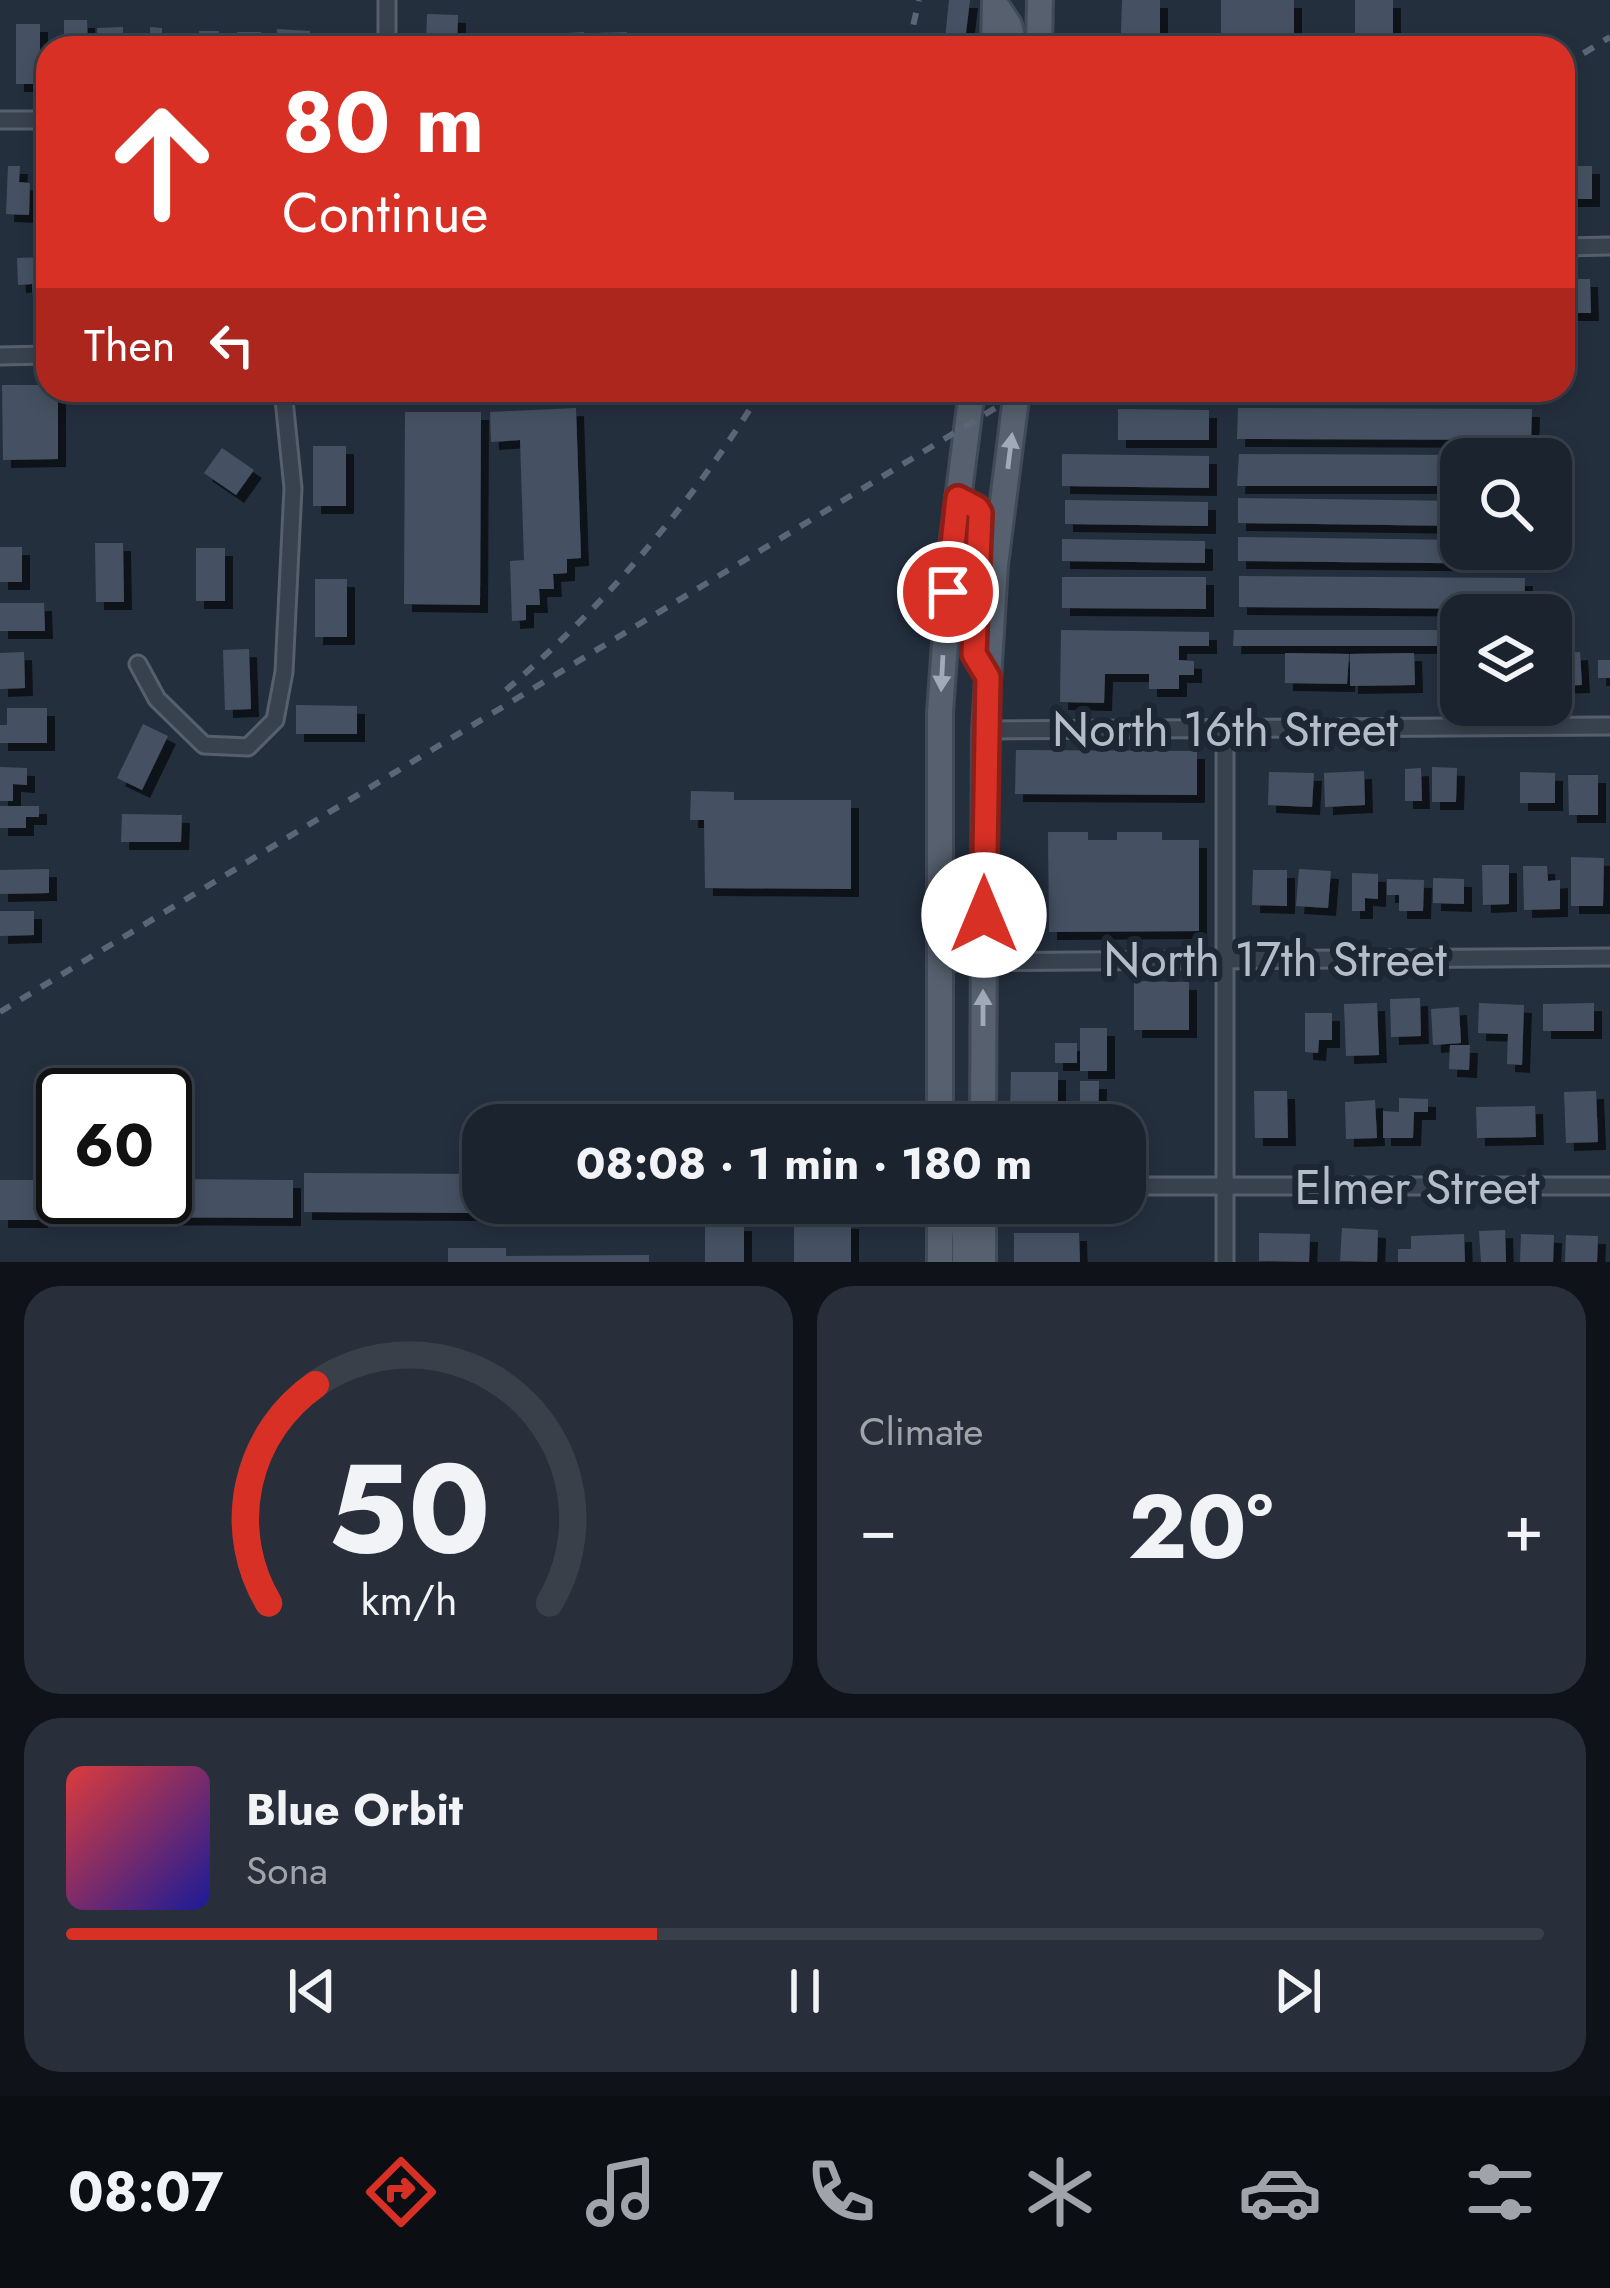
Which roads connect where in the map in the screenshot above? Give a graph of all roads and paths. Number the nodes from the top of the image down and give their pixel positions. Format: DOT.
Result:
graph roads {
  1 [pos="387,0"];
  2 [pos="1040,0"];
  3 [pos="995,2"];
  4 [pos="387,36"];
  5 [pos="994,36"];
  6 [pos="1012,36"];
  7 [pos="1039,36"];
  8 [pos="0,120"];
  9 [pos="36,120"];
  10 [pos="1610,246"];
  11 [pos="1575,247"];
  12 [pos="36,355"];
  13 [pos="0,356"];
  14 [pos="285,402"];
  15 [pos="970,402"];
  16 [pos="1016,402"];
  17 [pos="958,498"];
  18 [pos="138,664"];
  19 [pos="988,677"];
  20 [pos="1610,726"];
  21 [pos="1225,729"];
  22 [pos="985,730"];
  23 [pos="1610,956"];
  24 [pos="1225,958"];
  25 [pos="940,962"];
  26 [pos="983,962"];
  27 [pos="940,1104"];
  28 [pos="983,1104"];
  29 [pos="1146,1186"];
  30 [pos="1610,1186"];
  31 [pos="1225,1187"];
  32 [pos="940,1224"];
  33 [pos="962,1224"];
  34 [pos="983,1224"];
  35 [pos="940,1262"];
  36 [pos="965,1262"];
  37 [pos="983,1262"];
  38 [pos="1225,1262"];
  1 -- 4 [label="street"];
  2 -- 7 [label="main road"];
  3 -- 5 [label="main road"];
  3 -- 6 [label="main road"];
  8 -- 9 [label="street"];
  10 -- 11 [label="street"];
  12 -- 13 [label="street"];
  14 -- 18 [label="street"];
  15 -- 17 [label="main road"];
  19 -- 16 [label="main road, one-way"];
  17 -- 19 [label="main road"];
  17 -- 25 [label="main road, one-way"];
  19 -- 22 [label="main road"];
  20 -- 21 [label="street, North 16th Street"];
  21 -- 22 [label="street, North 16th Street"];
  21 -- 24 [label="street"];
  22 -- 26 [label="main road"];
  23 -- 24 [label="street, North 17th Street"];
  24 -- 26 [label="street, North 17th Street"];
  24 -- 31 [label="street"];
  25 -- 26 [label="street, North 17th Street"];
  25 -- 27 [label="main road"];
  28 -- 26 [label="main road, one-way"];
  29 -- 31 [label="street, Elmer Street"];
  30 -- 31 [label="street, Elmer Street"];
  31 -- 38 [label="street"];
  32 -- 35 [label="main road"];
  33 -- 36 [label="main road"];
  34 -- 37 [label="main road"];
}
